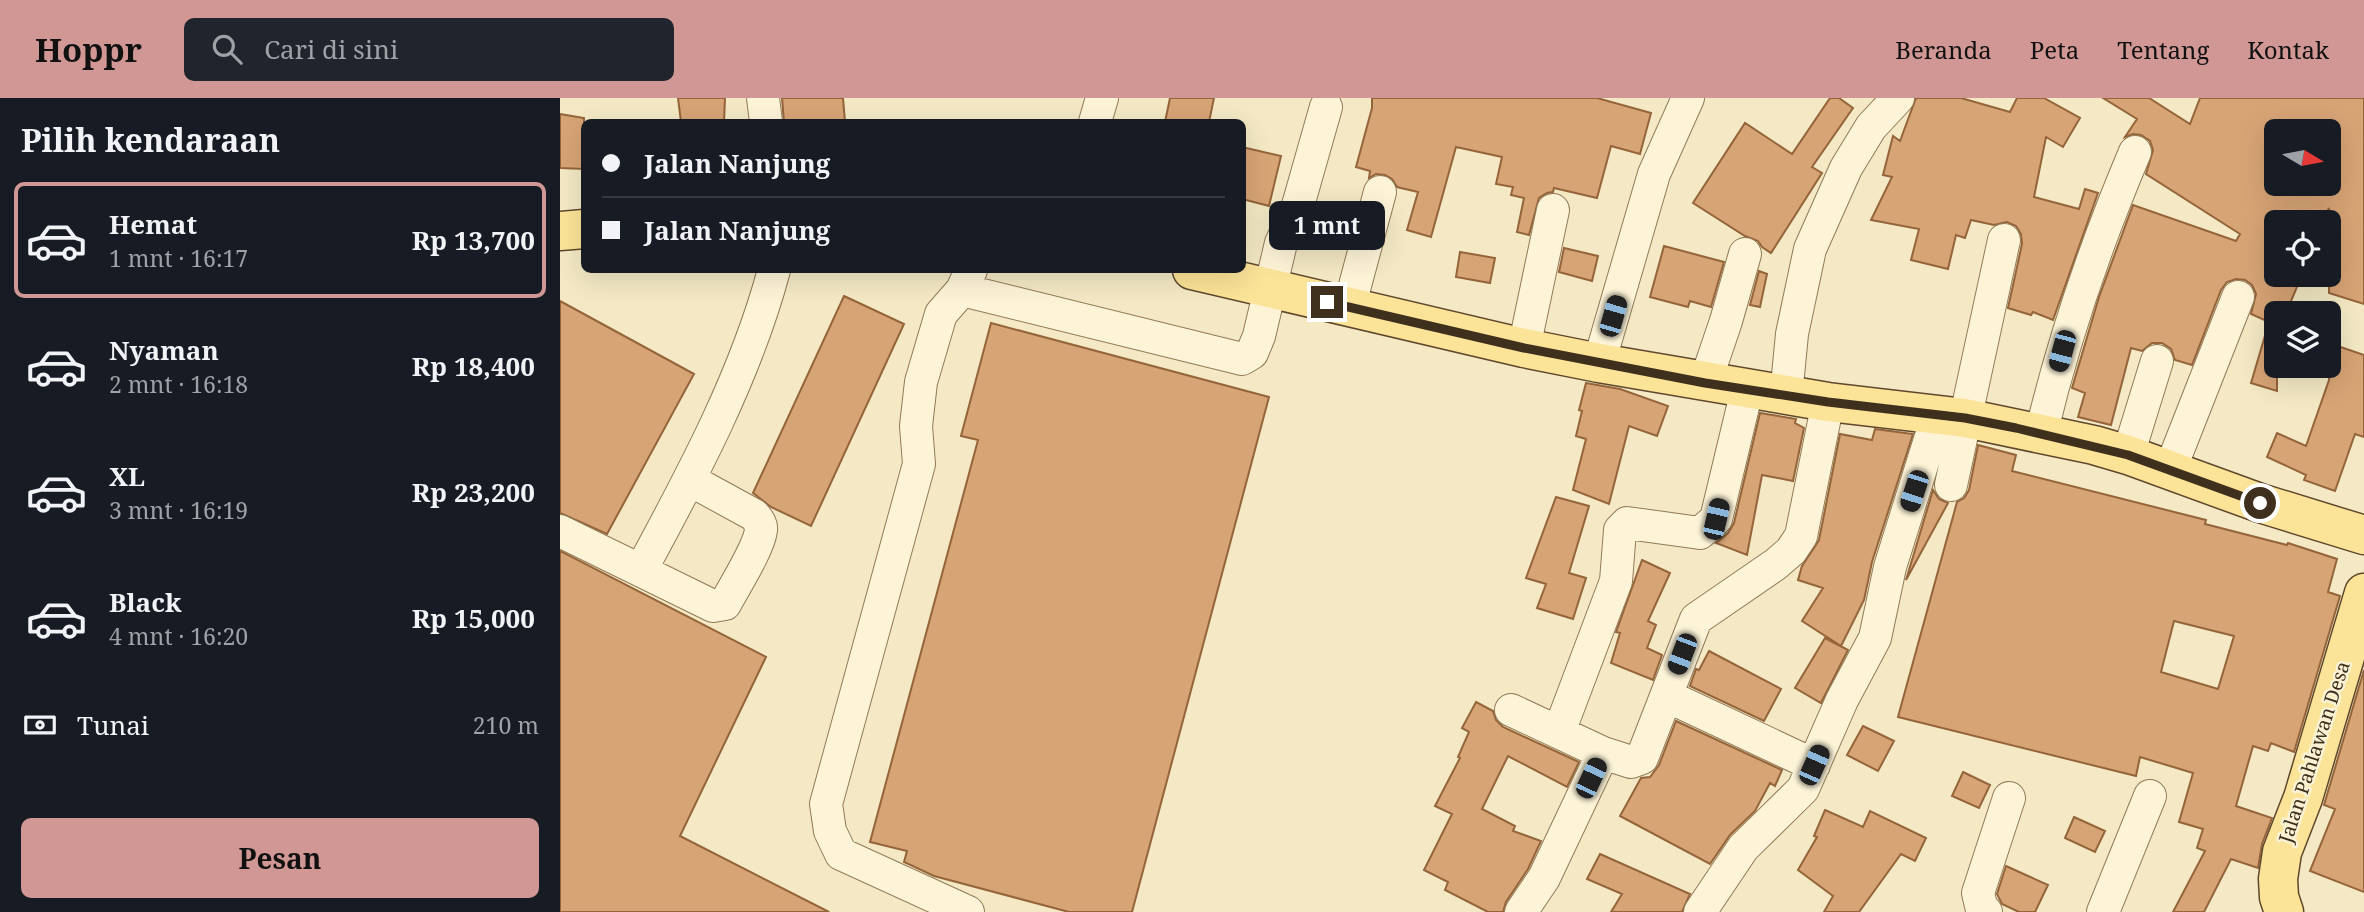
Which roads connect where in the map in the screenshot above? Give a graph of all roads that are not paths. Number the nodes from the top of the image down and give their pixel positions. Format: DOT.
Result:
graph roads {
  1 [pos="763,98"];
  2 [pos="1102,98"];
  3 [pos="1688,98"];
  4 [pos="1898,98"];
  5 [pos="1326,107"];
  6 [pos="766,119"];
  7 [pos="1096,119"];
  8 [pos="2135,152"];
  9 [pos="1380,192"];
  10 [pos="1553,210"];
  11 [pos="581,229"];
  12 [pos="560,231"];
  13 [pos="2004,240"];
  14 [pos="1745,254"];
  15 [pos="773,273"];
  16 [pos="1216,273"];
  17 [pos="966,280"];
  18 [pos="1269,288"];
  19 [pos="2238,296"];
  20 [pos="1349,308"];
  21 [pos="1524,348"];
  22 [pos="2157,361"];
  23 [pos="1599,363"];
  24 [pos="1705,383"];
  25 [pos="1747,390"];
  26 [pos="1786,396"];
  27 [pos="1828,402"];
  28 [pos="1951,416"];
  29 [pos="2041,434"];
  30 [pos="2128,455"];
  31 [pos="2170,470"];
  32 [pos="690,480"];
  33 [pos="1951,485"];
  34 [pos="560,531"];
  35 [pos="2364,535"];
  36 [pos="640,570"];
  37 [pos="2364,593"];
  38 [pos="1667,696"];
  39 [pos="1511,710"];
  40 [pos="1559,732"];
  41 [pos="1603,753"];
  42 [pos="1814,765"];
  43 [pos="2150,796"];
  44 [pos="2009,798"];
  45 [pos="968,912"];
  46 [pos="1521,912"];
  47 [pos="1700,912"];
  48 [pos="1986,912"];
  49 [pos="2103,912"];
  50 [pos="2284,912"];
  1 -- 6 [label="street"];
  2 -- 7 [label="street"];
  3 -- 23 [label="street"];
  4 -- 26 [label="street"];
  5 -- 18 [label="street"];
  8 -- 29 [label="street"];
  9 -- 20 [label="street"];
  10 -- 21 [label="street"];
  11 -- 12 [label="main road"];
  13 -- 28 [label="street"];
  14 -- 24 [label="street"];
  15 -- 32 [label="street"];
  16 -- 18 [label="main road"];
  17 -- 18 [label="street"];
  17 -- 45 [label="street"];
  18 -- 20 [label="main road"];
  19 -- 31 [label="street"];
  20 -- 21 [label="main road"];
  21 -- 23 [label="main road"];
  22 -- 30 [label="street"];
  23 -- 24 [label="main road"];
  24 -- 25 [label="main road"];
  25 -- 26 [label="main road"];
  25 -- 40 [label="street"];
  26 -- 27 [label="main road"];
  27 -- 28 [label="main road"];
  27 -- 38 [label="street"];
  28 -- 29 [label="main road"];
  28 -- 33 [label="street"];
  28 -- 42 [label="street"];
  29 -- 30 [label="main road"];
  30 -- 31 [label="main road"];
  31 -- 35 [label="main road"];
  32 -- 36 [label="street"];
  32 -- 36 [label="street"];
  34 -- 36 [label="street"];
  37 -- 50 [label="main road, Jalan Pahlawan Desa"];
  38 -- 41 [label="street"];
  38 -- 42 [label="street"];
  39 -- 40 [label="street"];
  40 -- 41 [label="street"];
  41 -- 46 [label="street"];
  42 -- 47 [label="street"];
  43 -- 49 [label="street"];
  44 -- 48 [label="street"];
}
